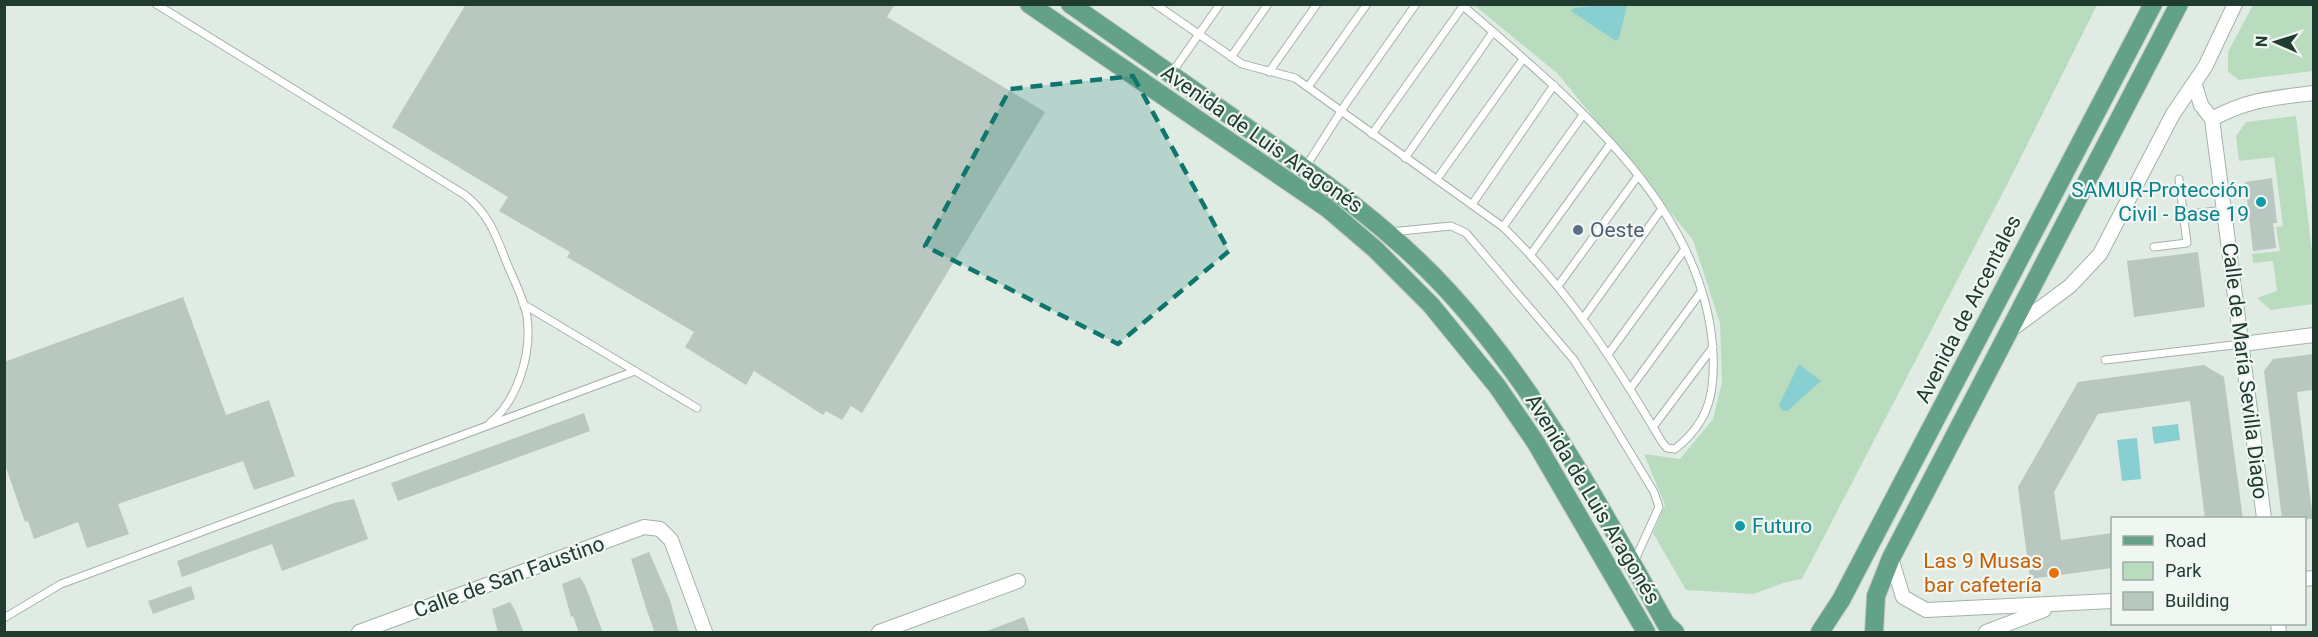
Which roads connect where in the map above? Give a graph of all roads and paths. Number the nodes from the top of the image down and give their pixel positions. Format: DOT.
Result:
graph roads {
  1 [pos="156,4"];
  2 [pos="172,4"];
  3 [pos="1029,4"];
  4 [pos="1070,4"];
  5 [pos="1155,4"];
  6 [pos="1170,4"];
  7 [pos="1220,4"];
  8 [pos="1268,4"];
  9 [pos="1317,4"];
  10 [pos="1366,4"];
  11 [pos="1416,4"];
  12 [pos="2153,4"];
  13 [pos="2179,4"];
  14 [pos="2235,4"];
  15 [pos="1462,5"];
  16 [pos="1165,12"];
  17 [pos="175,15"];
  18 [pos="1493,32"];
  19 [pos="1199,35"];
  20 [pos="1231,57"];
  21 [pos="1523,59"];
  22 [pos="1269,72"];
  23 [pos="1171,74"];
  24 [pos="1554,85"];
  25 [pos="2195,86"];
  26 [pos="1308,87"];
  27 [pos="2313,93"];
  28 [pos="1342,110"];
  29 [pos="2173,114"];
  30 [pos="1583,115"];
  31 [pos="2212,119"];
  32 [pos="1372,134"];
  33 [pos="1611,143"];
  34 [pos="1405,158"];
  35 [pos="1305,168"];
  36 [pos="1638,176"];
  37 [pos="1437,179"];
  38 [pos="2179,179"];
  39 [pos="1473,203"];
  40 [pos="1661,210"];
  41 [pos="2224,210"];
  42 [pos="2183,215"];
  43 [pos="1503,226"];
  44 [pos="1389,232"];
  45 [pos="2154,247"];
  46 [pos="1685,249"];
  47 [pos="1531,254"];
  48 [pos="1558,286"];
  49 [pos="1701,292"];
  50 [pos="523,304"];
  51 [pos="1584,317"];
  52 [pos="2010,330"];
  53 [pos="2313,335"];
  54 [pos="2242,344"];
  55 [pos="1713,347"];
  56 [pos="1609,353"];
  57 [pos="2105,360"];
  58 [pos="635,371"];
  59 [pos="1630,389"];
  60 [pos="697,408"];
  61 [pos="486,427"];
  62 [pos="1653,427"];
  63 [pos="2264,517"];
  64 [pos="1891,558"];
  65 [pos="1632,564"];
  66 [pos="1018,581"];
  67 [pos="2111,601"];
  68 [pos="2060,605"];
  69 [pos="4,618"];
  70 [pos="359,633"];
  71 [pos="705,633"];
  72 [pos="879,633"];
  73 [pos="1646,633"];
  74 [pos="1675,633"];
  75 [pos="1820,633"];
  76 [pos="1874,633"];
  77 [pos="1986,633"];
  1 -- 17 [label="lane"];
  2 -- 17 [label="lane"];
  3 -- 73 [label="main road, Avenida de Luis Aragonés"];
  4 -- 23 [label="main road, Avenida de Luis Aragonés"];
  5 -- 16 [label="lane"];
  6 -- 16 [label="lane"];
  7 -- 19 [label="lane"];
  8 -- 20 [label="lane"];
  9 -- 22 [label="lane"];
  10 -- 26 [label="lane"];
  11 -- 28 [label="lane"];
  12 -- 75 [label="main road, Avenida de Arcentales"];
  13 -- 52 [label="main road"];
  14 -- 25 [label="street"];
  15 -- 18 [label="lane"];
  15 -- 32 [label="lane"];
  16 -- 19 [label="lane"];
  17 -- 50 [label="lane"];
  18 -- 21 [label="lane"];
  18 -- 34 [label="lane"];
  19 -- 20 [label="lane"];
  19 -- 23 [label="lane"];
  20 -- 22 [label="lane"];
  21 -- 24 [label="lane"];
  21 -- 37 [label="lane"];
  22 -- 26 [label="lane"];
  23 -- 35 [label="main road, Avenida de Luis Aragonés"];
  24 -- 30 [label="lane"];
  24 -- 39 [label="lane"];
  25 -- 29 [label="street"];
  25 -- 31 [label="street, Calle de María Sevilla Diago"];
  26 -- 28 [label="lane"];
  27 -- 31 [label="street"];
  28 -- 32 [label="lane"];
  28 -- 35 [label="lane"];
  29 -- 31 [label="street"];
  29 -- 52 [label="street"];
  30 -- 33 [label="lane"];
  30 -- 43 [label="lane"];
  31 -- 41 [label="street, Calle de María Sevilla Diago"];
  32 -- 34 [label="lane"];
  33 -- 36 [label="lane"];
  33 -- 47 [label="lane"];
  34 -- 37 [label="lane"];
  35 -- 44 [label="main road, Avenida de Luis Aragonés"];
  36 -- 40 [label="lane"];
  36 -- 48 [label="lane"];
  37 -- 39 [label="lane"];
  38 -- 42 [label="lane"];
  39 -- 43 [label="lane"];
  40 -- 46 [label="lane"];
  40 -- 51 [label="lane"];
  41 -- 42 [label="lane"];
  41 -- 54 [label="street, Calle de María Sevilla Diago"];
  42 -- 45 [label="lane"];
  43 -- 47 [label="lane"];
  44 -- 65 [label="main road, Avenida de Luis Aragonés"];
  44 -- 65 [label="lane"];
  46 -- 49 [label="lane"];
  46 -- 56 [label="lane"];
  47 -- 48 [label="lane"];
  48 -- 51 [label="lane"];
  49 -- 55 [label="lane"];
  49 -- 59 [label="lane"];
  50 -- 58 [label="lane"];
  50 -- 61 [label="lane"];
  51 -- 56 [label="lane"];
  52 -- 64 [label="main road"];
  53 -- 54 [label="street"];
  54 -- 57 [label="lane"];
  54 -- 63 [label="street, Calle de María Sevilla Diago"];
  55 -- 62 [label="lane"];
  55 -- 62 [label="lane"];
  56 -- 59 [label="lane"];
  58 -- 60 [label="lane"];
  58 -- 61 [label="lane"];
  59 -- 62 [label="lane"];
  61 -- 69 [label="lane"];
  64 -- 68 [label="street"];
  64 -- 76 [label="main road"];
  65 -- 74 [label="main road, Avenida de Luis Aragonés"];
  66 -- 72 [label="street"];
  67 -- 68 [label="street"];
  68 -- 77 [label="street"];
  70 -- 71 [label="street, Calle de San Faustino"];
}
